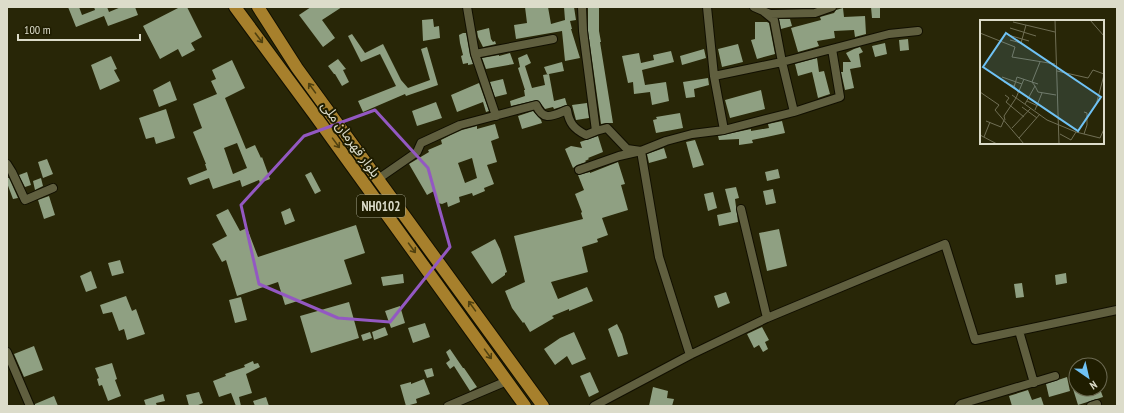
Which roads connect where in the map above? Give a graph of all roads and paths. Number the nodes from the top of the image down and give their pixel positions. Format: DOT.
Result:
graph roads {
  1 [pos="235,7"];
  2 [pos="258,7"];
  3 [pos="467,7"];
  4 [pos="582,7"];
  5 [pos="707,7"];
  6 [pos="754,7"];
  7 [pos="832,7"];
  8 [pos="763,11"];
  9 [pos="918,31"];
  10 [pos="553,39"];
  11 [pos="832,49"];
  12 [pos="475,54"];
  13 [pos="782,62"];
  14 [pos="714,76"];
  15 [pos="794,112"];
  16 [pos="496,116"];
  17 [pos="724,130"];
  18 [pos="596,131"];
  19 [pos="641,151"];
  20 [pos="7,164"];
  21 [pos="580,170"];
  22 [pos="378,179"];
  23 [pos="53,188"];
  24 [pos="741,209"];
  25 [pos="1117,310"];
  26 [pos="767,318"];
  27 [pos="1019,331"];
  28 [pos="7,352"];
  29 [pos="690,355"];
  30 [pos="1055,376"];
  31 [pos="507,381"];
  32 [pos="1034,383"];
  33 [pos="30,406"];
  34 [pos="448,406"];
  35 [pos="525,406"];
  36 [pos="543,406"];
  37 [pos="594,406"];
  38 [pos="959,406"];
  1 -- 31 [label="highway, بلوار قهرمان ملی / NH0102, one-way"];
  22 -- 2 [label="highway, بلوار قهرمان ملی / NH0102, one-way"];
  3 -- 12 [label="street"];
  4 -- 18 [label="street"];
  5 -- 14 [label="street"];
  6 -- 8 [label="street"];
  7 -- 8 [label="street"];
  8 -- 13 [label="street"];
  9 -- 11 [label="street"];
  10 -- 12 [label="street"];
  11 -- 13 [label="street"];
  11 -- 15 [label="street"];
  12 -- 16 [label="street"];
  13 -- 14 [label="street"];
  13 -- 15 [label="street"];
  14 -- 17 [label="street"];
  15 -- 17 [label="street"];
  16 -- 18 [label="street"];
  16 -- 22 [label="street"];
  17 -- 19 [label="street"];
  18 -- 19 [label="street"];
  19 -- 21 [label="street"];
  19 -- 29 [label="street"];
  20 -- 23 [label="street"];
  36 -- 22 [label="highway, بلوار قهرمان ملی / NH0102, one-way"];
  24 -- 26 [label="street"];
  25 -- 27 [label="street"];
  26 -- 27 [label="street"];
  26 -- 29 [label="street"];
  27 -- 32 [label="street"];
  28 -- 33 [label="street"];
  29 -- 37 [label="street"];
  30 -- 32 [label="street"];
  31 -- 34 [label="street"];
  31 -- 35 [label="highway, بلوار قهرمان ملی / NH0102"];
  32 -- 38 [label="street"];
}
